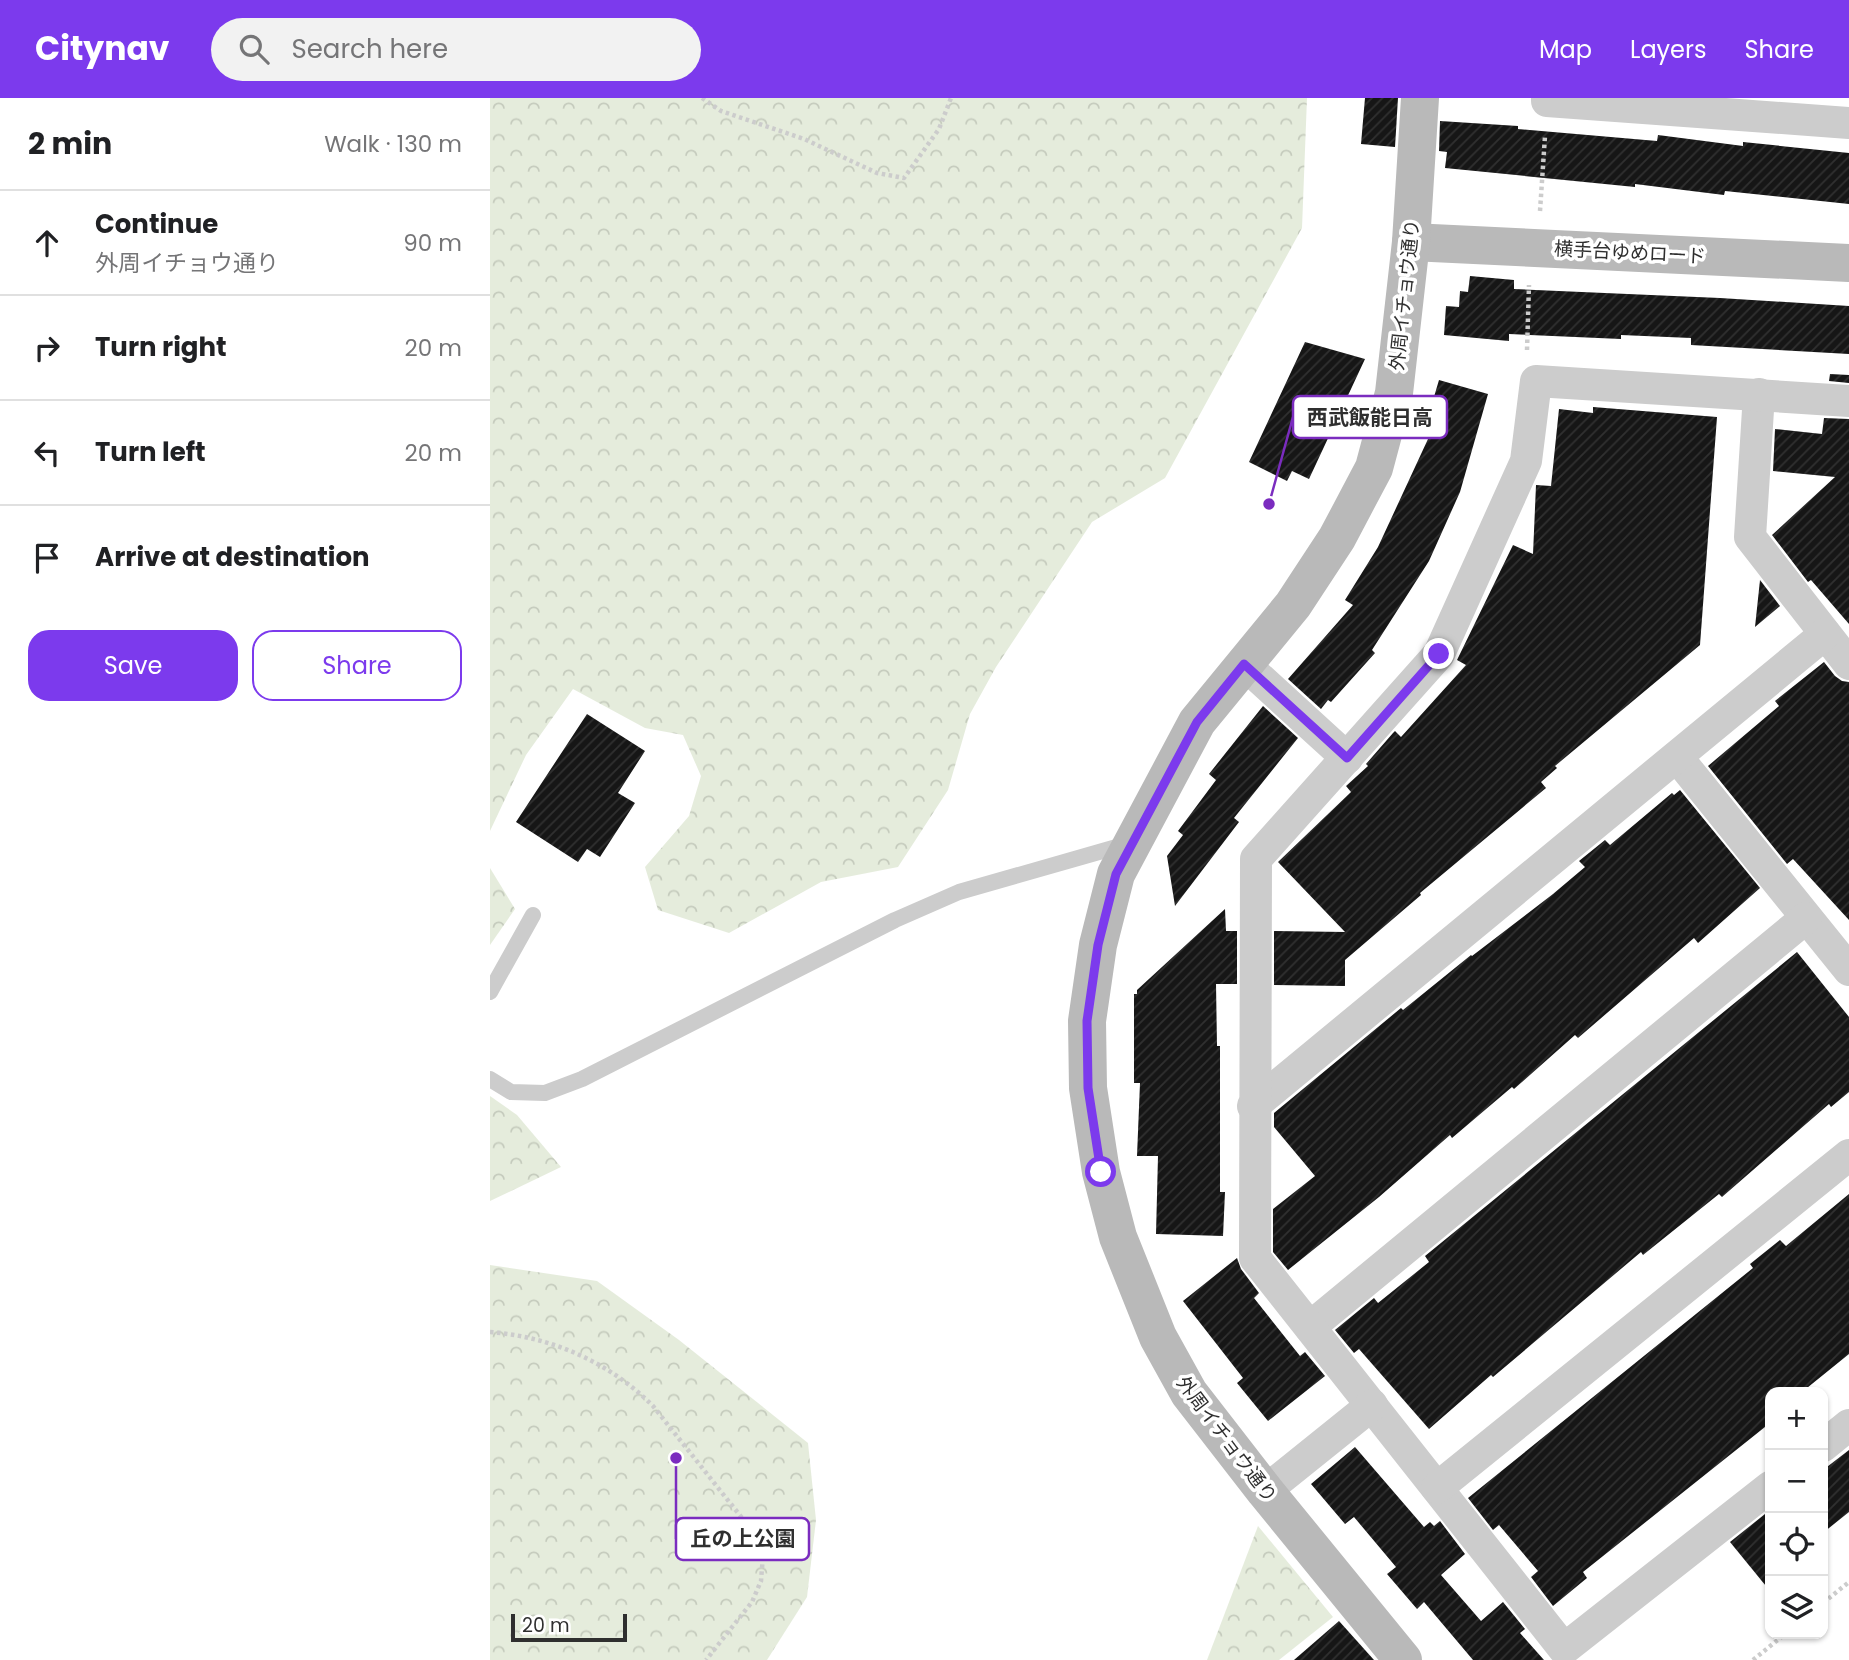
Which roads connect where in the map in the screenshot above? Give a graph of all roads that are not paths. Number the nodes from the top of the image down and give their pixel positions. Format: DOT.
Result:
graph roads {
  1 [pos="1420,98"];
  2 [pos="1547,100"];
  3 [pos="1849,123"];
  4 [pos="1411,242"];
  5 [pos="1849,263"];
  6 [pos="1759,394"];
  7 [pos="1849,401"];
  8 [pos="1825,634"];
  9 [pos="1244,664"];
  10 [pos="1849,664"];
  11 [pos="1676,757"];
  12 [pos="1347,758"];
  13 [pos="1132,843"];
  14 [pos="533,915"];
  15 [pos="1806,918"];
  16 [pos="1849,970"];
  17 [pos="490,992"];
  18 [pos="490,1079"];
  19 [pos="1253,1106"];
  20 [pos="1849,1155"];
  21 [pos="1310,1327"];
  22 [pos="1371,1405"];
  23 [pos="1849,1425"];
  24 [pos="1828,1442"];
  25 [pos="1437,1488"];
  26 [pos="1265,1491"];
  27 [pos="1765,1491"];
  28 [pos="1403,1660"];
  1 -- 4 [label="street, 外周イチョウ通り"];
  2 -- 3 [label="street"];
  4 -- 5 [label="street, 横手台ゆめロード"];
  4 -- 9 [label="street, 外周イチョウ通り"];
  6 -- 7 [label="street"];
  6 -- 8 [label="street"];
  6 -- 12 [label="street"];
  8 -- 10 [label="street"];
  8 -- 11 [label="street"];
  9 -- 12 [label="street"];
  9 -- 13 [label="street, 外周イチョウ通り"];
  11 -- 15 [label="street"];
  11 -- 19 [label="street"];
  12 -- 19 [label="street"];
  13 -- 18 [label="lane"];
  13 -- 26 [label="street, 外周イチョウ通り"];
  14 -- 17 [label="lane"];
  15 -- 16 [label="street"];
  15 -- 21 [label="street"];
  19 -- 21 [label="street"];
  20 -- 25 [label="street"];
  21 -- 22 [label="street"];
  22 -- 25 [label="street"];
  22 -- 26 [label="street"];
  23 -- 24 [label="street"];
  25 -- 27 [label="street"];
  26 -- 28 [label="street, 外周イチョウ通り"];
}
